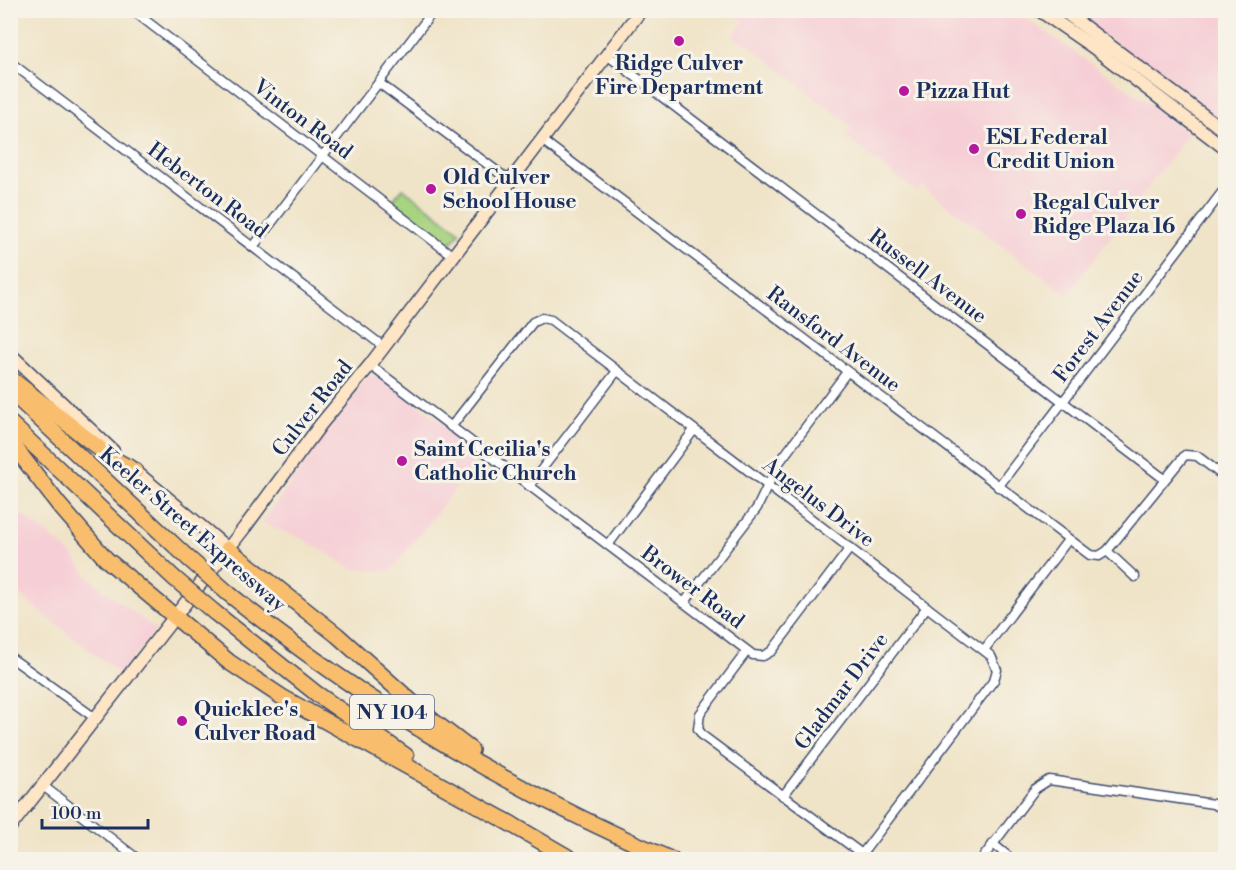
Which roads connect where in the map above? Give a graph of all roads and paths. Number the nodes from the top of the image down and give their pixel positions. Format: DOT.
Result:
graph roads {
  1 [pos="132,10"];
  2 [pos="434,10"];
  3 [pos="641,10"];
  4 [pos="1039,10"];
  5 [pos="1062,10"];
  6 [pos="607,55"];
  7 [pos="10,62"];
  8 [pos="379,83"];
  9 [pos="1226,132"];
  10 [pos="542,140"];
  11 [pos="1226,149"];
  12 [pos="323,158"];
  13 [pos="510,182"];
  14 [pos="1226,187"];
  15 [pos="253,247"];
  16 [pos="453,256"];
  17 [pos="384,346"];
  18 [pos="10,354"];
  19 [pos="370,365"];
  20 [pos="617,371"];
  21 [pos="847,372"];
  22 [pos="10,378"];
  23 [pos="10,391"];
  24 [pos="1063,401"];
  25 [pos="10,423"];
  26 [pos="451,426"];
  27 [pos="694,430"];
  28 [pos="10,441"];
  29 [pos="135,471"];
  30 [pos="1163,478"];
  31 [pos="1226,478"];
  32 [pos="767,485"];
  33 [pos="530,486"];
  34 [pos="998,487"];
  35 [pos="1068,540"];
  36 [pos="608,545"];
  37 [pos="850,548"];
  38 [pos="228,549"];
  39 [pos="1107,551"];
  40 [pos="1135,577"];
  41 [pos="684,603"];
  42 [pos="927,607"];
  43 [pos="174,618"];
  44 [pos="984,650"];
  45 [pos="747,651"];
  46 [pos="10,657"];
  47 [pos="95,718"];
  48 [pos="42,785"];
  49 [pos="783,796"];
  50 [pos="1226,810"];
  51 [pos="567,811"];
  52 [pos="513,825"];
  53 [pos="10,826"];
  54 [pos="993,844"];
  55 [pos="862,854"];
  56 [pos="139,860"];
  57 [pos="573,860"];
  58 [pos="672,860"];
  59 [pos="870,860"];
  60 [pos="981,860"];
  61 [pos="1013,860"];
  1 -- 12 [label="street, Vinton Road"];
  2 -- 8 [label="street"];
  3 -- 6 [label="main road, Culver Road"];
  4 -- 11 [label="main road"];
  5 -- 9 [label="main road"];
  6 -- 10 [label="main road, Culver Road"];
  6 -- 24 [label="street, Russell Avenue"];
  7 -- 15 [label="street, Heberton Road"];
  8 -- 12 [label="street"];
  8 -- 13 [label="street"];
  10 -- 13 [label="main road, Culver Road"];
  10 -- 21 [label="street, Ransford Avenue"];
  12 -- 15 [label="street"];
  12 -- 16 [label="street, Vinton Road"];
  13 -- 16 [label="main road, Culver Road"];
  14 -- 24 [label="street, Forest Avenue"];
  15 -- 17 [label="street, Heberton Road"];
  16 -- 17 [label="main road, Culver Road"];
  17 -- 19 [label="main road, Culver Road"];
  18 -- 29 [label="main road"];
  19 -- 26 [label="street, Brower Road"];
  19 -- 38 [label="main road, Culver Road"];
  20 -- 26 [label="street, Angelus Drive"];
  20 -- 27 [label="street, Angelus Drive"];
  20 -- 33 [label="street"];
  21 -- 32 [label="street"];
  21 -- 34 [label="street, Ransford Avenue"];
  22 -- 29 [label="highway"];
  23 -- 51 [label="highway, Keeler Street Expressway / NY 104, bridge"];
  24 -- 30 [label="street, Russell Avenue"];
  24 -- 34 [label="street, Forest Avenue"];
  25 -- 52 [label="highway, Keeler Street Expressway / NY 104, bridge"];
  26 -- 33 [label="street, Brower Road"];
  27 -- 32 [label="street, Angelus Drive"];
  27 -- 36 [label="street"];
  28 -- 43 [label="highway"];
  29 -- 38 [label="main road"];
  30 -- 31 [label="street"];
  30 -- 39 [label="street"];
  32 -- 37 [label="street, Angelus Drive"];
  32 -- 41 [label="street"];
  33 -- 36 [label="street, Brower Road"];
  34 -- 35 [label="street, Ransford Avenue"];
  35 -- 39 [label="street, Ransford Avenue"];
  35 -- 44 [label="street"];
  36 -- 41 [label="street, Brower Road"];
  37 -- 42 [label="street, Angelus Drive"];
  37 -- 45 [label="street"];
  38 -- 43 [label="main road, Culver Road"];
  38 -- 51 [label="highway"];
  39 -- 40 [label="street"];
  41 -- 45 [label="street, Brower Road"];
  42 -- 44 [label="street, Angelus Drive"];
  42 -- 49 [label="street, Gladmar Drive"];
  43 -- 47 [label="main road, Culver Road"];
  43 -- 52 [label="highway"];
  44 -- 55 [label="street, Angelus Drive"];
  45 -- 49 [label="street, Brower Road"];
  46 -- 47 [label="street"];
  47 -- 48 [label="main road, Culver Road"];
  48 -- 53 [label="main road, Culver Road"];
  48 -- 56 [label="street"];
  49 -- 55 [label="street, Brower Road"];
  50 -- 54 [label="street"];
  51 -- 58 [label="highway, Keeler Street Expressway / NY 104"];
  52 -- 57 [label="highway, Keeler Street Expressway / NY 104"];
  54 -- 60 [label="street"];
  54 -- 61 [label="street"];
  55 -- 59 [label="street, Brower Road"];
}
